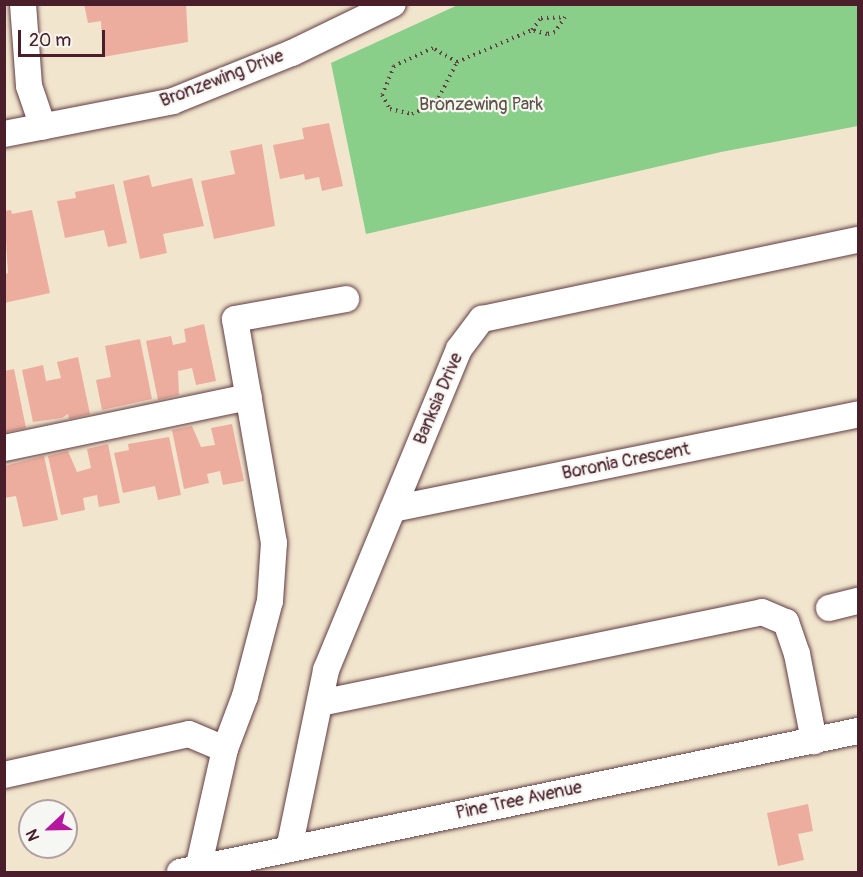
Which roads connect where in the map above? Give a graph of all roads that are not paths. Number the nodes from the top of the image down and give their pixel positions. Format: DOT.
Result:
graph roads {
  1 [pos="23,4"];
  2 [pos="393,4"];
  3 [pos="43,127"];
  4 [pos="4,134"];
  5 [pos="858,240"];
  6 [pos="346,299"];
  7 [pos="249,397"];
  8 [pos="858,414"];
  9 [pos="4,448"];
  10 [pos="393,509"];
  11 [pos="858,601"];
  12 [pos="829,608"];
  13 [pos="320,703"];
  14 [pos="858,731"];
  15 [pos="814,741"];
  16 [pos="225,749"];
  17 [pos="4,775"];
  18 [pos="289,849"];
  19 [pos="189,871"];
  1 -- 3 [label="street"];
  2 -- 3 [label="street, Bronzewing Drive"];
  3 -- 4 [label="street, Bronzewing Drive"];
  5 -- 10 [label="street, Banksia Drive"];
  6 -- 7 [label="street"];
  7 -- 9 [label="street"];
  7 -- 16 [label="street"];
  8 -- 10 [label="street, Boronia Crescent"];
  10 -- 13 [label="street, Banksia Drive"];
  11 -- 12 [label="street"];
  13 -- 15 [label="street"];
  13 -- 18 [label="street, Banksia Drive"];
  14 -- 15 [label="street, Pine Tree Avenue"];
  15 -- 18 [label="street, Pine Tree Avenue"];
  16 -- 17 [label="street"];
  16 -- 19 [label="street"];
  18 -- 19 [label="street, Pine Tree Avenue"];
}
